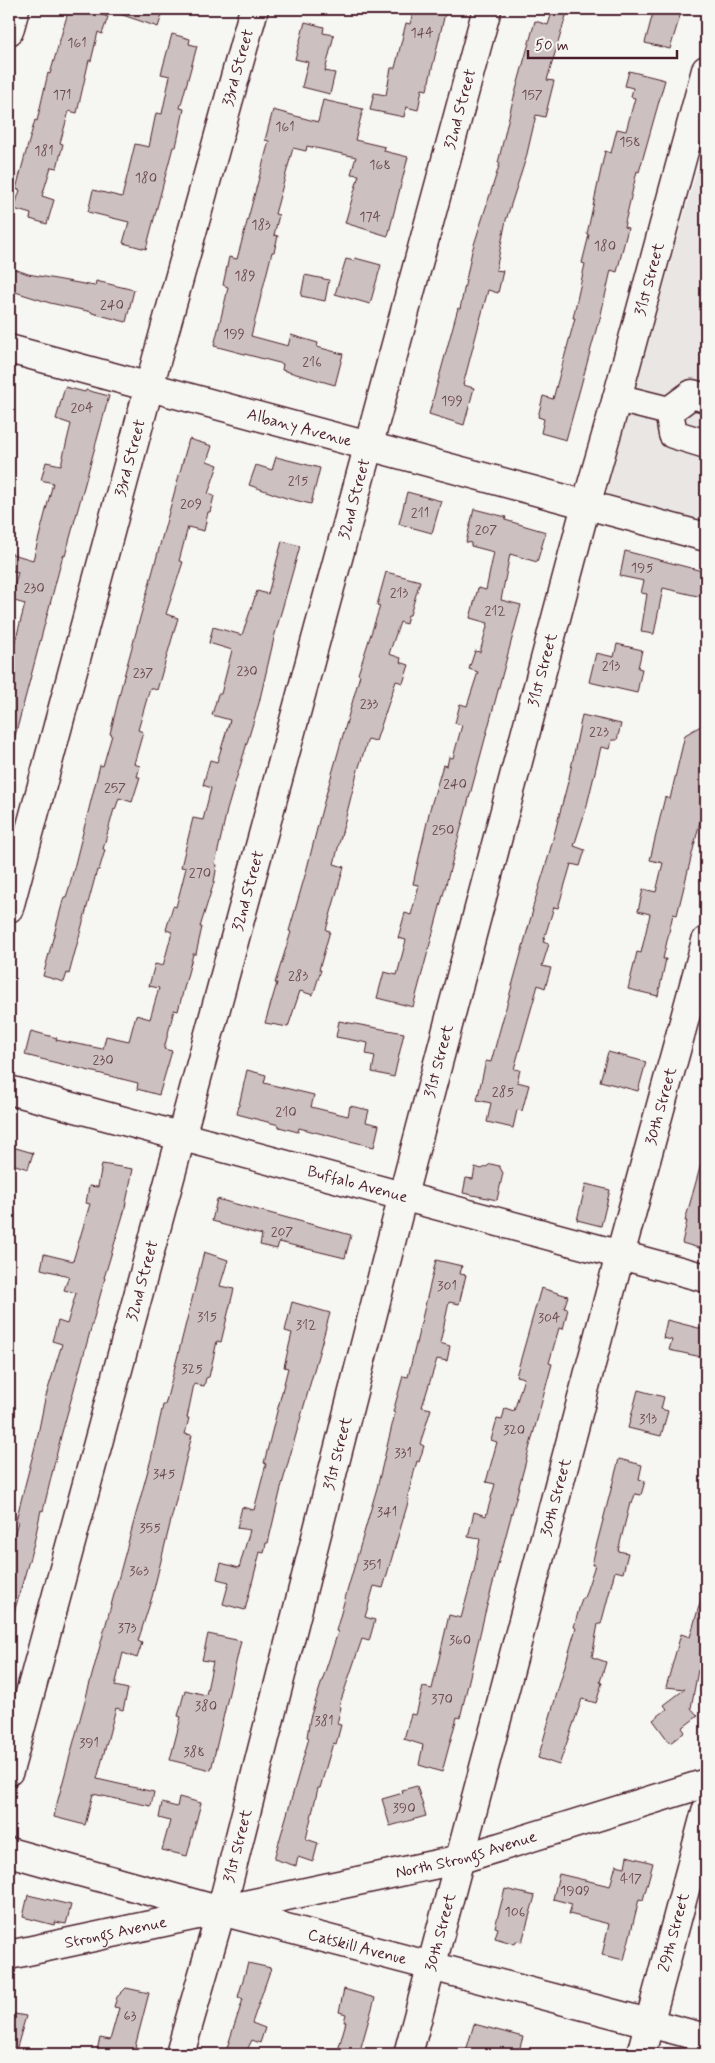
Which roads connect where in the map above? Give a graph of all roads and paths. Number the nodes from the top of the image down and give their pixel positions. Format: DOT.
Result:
graph roads {
  1 [pos="15,9"];
  2 [pos="254,9"];
  3 [pos="487,9"];
  4 [pos="9,31"];
  5 [pos="706,70"];
  6 [pos="9,349"];
  7 [pos="149,387"];
  8 [pos="618,398"];
  9 [pos="706,398"];
  10 [pos="669,411"];
  11 [pos="706,444"];
  12 [pos="368,446"];
  13 [pos="586,505"];
  14 [pos="706,537"];
  15 [pos="9,908"];
  16 [pos="706,941"];
  17 [pos="9,1090"];
  18 [pos="181,1137"];
  19 [pos="403,1195"];
  20 [pos="620,1255"];
  21 [pos="706,1278"];
  22 [pos="9,1771"];
  23 [pos="706,1783"];
  24 [pos="706,1811"];
  25 [pos="9,1852"];
  26 [pos="461,1859"];
  27 [pos="221,1911"];
  28 [pos="9,1955"];
  29 [pos="432,1965"];
  30 [pos="649,2023"];
  31 [pos="706,2038"];
  32 [pos="180,2054"];
  33 [pos="408,2054"];
  34 [pos="641,2054"];
  1 -- 4 [label="street"];
  2 -- 7 [label="street, 33rd Street"];
  3 -- 12 [label="street, 32nd Street"];
  5 -- 8 [label="street, 31st Street"];
  6 -- 7 [label="street, Albany Avenue"];
  7 -- 12 [label="street, Albany Avenue"];
  7 -- 15 [label="street, 33rd Street"];
  8 -- 10 [label="street"];
  8 -- 13 [label="street, 31st Street"];
  9 -- 10 [label="street"];
  10 -- 11 [label="street"];
  12 -- 13 [label="street, Albany Avenue"];
  12 -- 18 [label="street, 32nd Street"];
  13 -- 14 [label="street, Albany Avenue"];
  13 -- 19 [label="street, 31st Street"];
  16 -- 20 [label="street, 30th Street"];
  17 -- 18 [label="street, Buffalo Avenue"];
  18 -- 19 [label="street, Buffalo Avenue"];
  18 -- 22 [label="street, 32nd Street"];
  19 -- 20 [label="street, Buffalo Avenue"];
  19 -- 27 [label="street, 31st Street"];
  20 -- 21 [label="street, Buffalo Avenue"];
  20 -- 26 [label="street, 30th Street"];
  23 -- 26 [label="street, North Strongs Avenue"];
  24 -- 30 [label="street, 29th Street"];
  25 -- 27 [label="street, Catskill Avenue"];
  26 -- 27 [label="street, North Strongs Avenue"];
  26 -- 29 [label="street, 30th Street"];
  27 -- 28 [label="street, Strongs Avenue"];
  27 -- 29 [label="street, Catskill Avenue"];
  27 -- 32 [label="street, 31st Street"];
  29 -- 30 [label="street, Catskill Avenue"];
  29 -- 33 [label="street, 30th Street"];
  30 -- 31 [label="street, Catskill Avenue"];
  30 -- 34 [label="street, 29th Street"];
}
